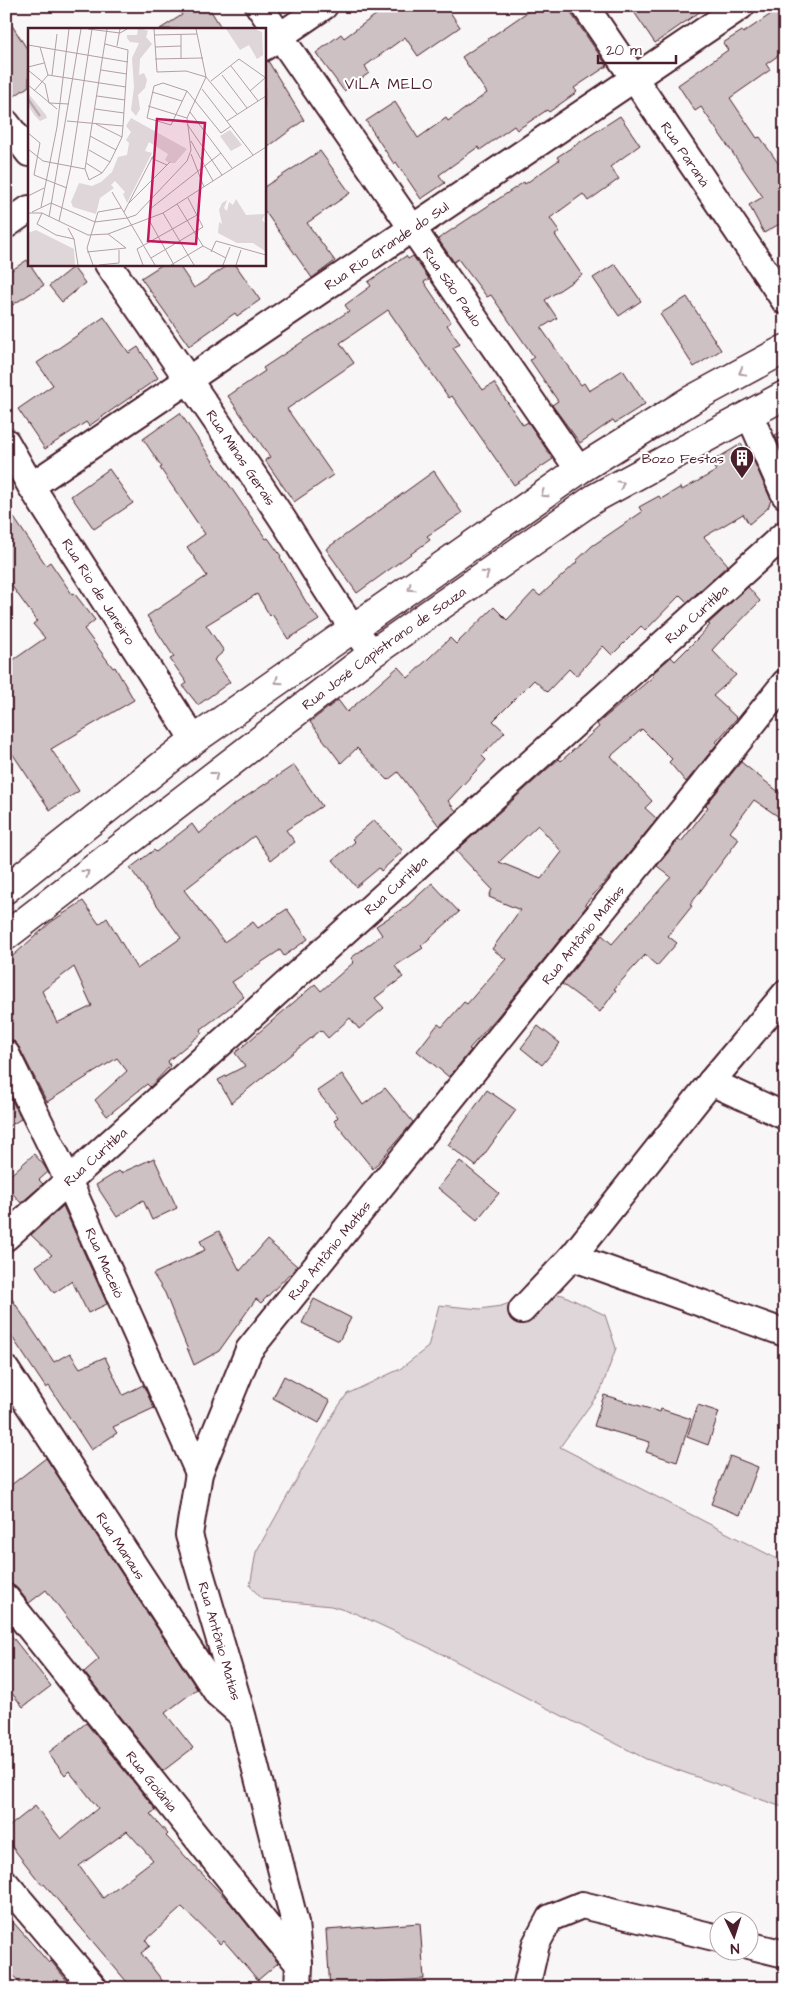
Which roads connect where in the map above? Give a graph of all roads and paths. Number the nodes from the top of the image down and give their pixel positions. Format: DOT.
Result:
graph roads {
  1 [pos="259,6"];
  2 [pos="324,6"];
  3 [pos="585,6"];
  4 [pos="741,6"];
  5 [pos="271,42"];
  6 [pos="634,79"];
  7 [pos="6,123"];
  8 [pos="28,152"];
  9 [pos="28,210"];
  10 [pos="6,226"];
  11 [pos="412,228"];
  12 [pos="109,265"];
  13 [pos="785,301"];
  14 [pos="785,349"];
  15 [pos="189,379"];
  16 [pos="785,395"];
  17 [pos="749,414"];
  18 [pos="6,442"];
  19 [pos="579,470"];
  20 [pos="31,486"];
  21 [pos="785,495"];
  22 [pos="785,534"];
  23 [pos="353,629"];
  24 [pos="373,653"];
  25 [pos="785,683"];
  26 [pos="194,740"];
  27 [pos="39,862"];
  28 [pos="6,889"];
  29 [pos="61,892"];
  30 [pos="6,936"];
  31 [pos="785,994"];
  32 [pos="6,1054"];
  33 [pos="711,1082"];
  34 [pos="785,1116"];
  35 [pos="68,1180"];
  36 [pos="6,1237"];
  37 [pos="572,1257"];
  38 [pos="522,1310"];
  39 [pos="785,1333"];
  40 [pos="6,1370"];
  41 [pos="199,1473"];
  42 [pos="6,1598"];
  43 [pos="242,1715"];
  44 [pos="6,1884"];
  45 [pos="283,1928"];
  46 [pos="708,1936"];
  47 [pos="758,1947"];
  48 [pos="785,1954"];
  49 [pos="298,1976"];
  50 [pos="94,1988"];
  51 [pos="526,1988"];
  1 -- 5 [label="street, Rua São Paulo"];
  2 -- 5 [label="street"];
  3 -- 6 [label="street, Rua Paraná"];
  4 -- 6 [label="street, Rua Rio Grande do Sul"];
  5 -- 11 [label="street, Rua São Paulo"];
  6 -- 11 [label="street, Rua Rio Grande do Sul"];
  6 -- 13 [label="street, Rua Paraná"];
  7 -- 8 [label="street"];
  9 -- 10 [label="street"];
  11 -- 15 [label="street, Rua Rio Grande do Sul"];
  11 -- 19 [label="street, Rua São Paulo"];
  12 -- 15 [label="street, Rua Minas Gerais"];
  14 -- 19 [label="main road, one-way"];
  15 -- 20 [label="street, Rua Rio Grande do Sul"];
  15 -- 23 [label="street, Rua Minas Gerais"];
  16 -- 17 [label="main road, Rua José Capistrano de Souza"];
  17 -- 21 [label="street"];
  24 -- 17 [label="main road, Rua José Capistrano de Souza, one-way"];
  18 -- 20 [label="street, Rua Rio de Janeiro"];
  19 -- 23 [label="main road, one-way"];
  20 -- 26 [label="street, Rua Rio de Janeiro"];
  22 -- 35 [label="street, Rua Curitiba"];
  23 -- 24 [label="street, Rua Minas Gerais"];
  23 -- 26 [label="main road, one-way"];
  29 -- 24 [label="main road, Rua José Capistrano de Souza, one-way"];
  25 -- 41 [label="street, Rua Antônio Matias"];
  26 -- 27 [label="main road"];
  27 -- 28 [label="main road"];
  27 -- 29 [label="main road"];
  29 -- 30 [label="main road, Rua José Capistrano de Souza"];
  31 -- 33 [label="street"];
  32 -- 35 [label="street, Rua Maceió"];
  33 -- 34 [label="street"];
  33 -- 37 [label="street"];
  35 -- 36 [label="street, Rua Curitiba"];
  35 -- 41 [label="street, Rua Maceió"];
  37 -- 38 [label="street"];
  37 -- 39 [label="street"];
  40 -- 43 [label="street, Rua Manaus"];
  41 -- 43 [label="street, Rua Antônio Matias"];
  42 -- 45 [label="street, Rua Goiânia"];
  43 -- 45 [label="street, Rua Antônio Matias"];
  44 -- 50 [label="street"];
  45 -- 49 [label="street, Rua Antônio Matias"];
  46 -- 51 [label="street"];
  47 -- 48 [label="street"];
}
